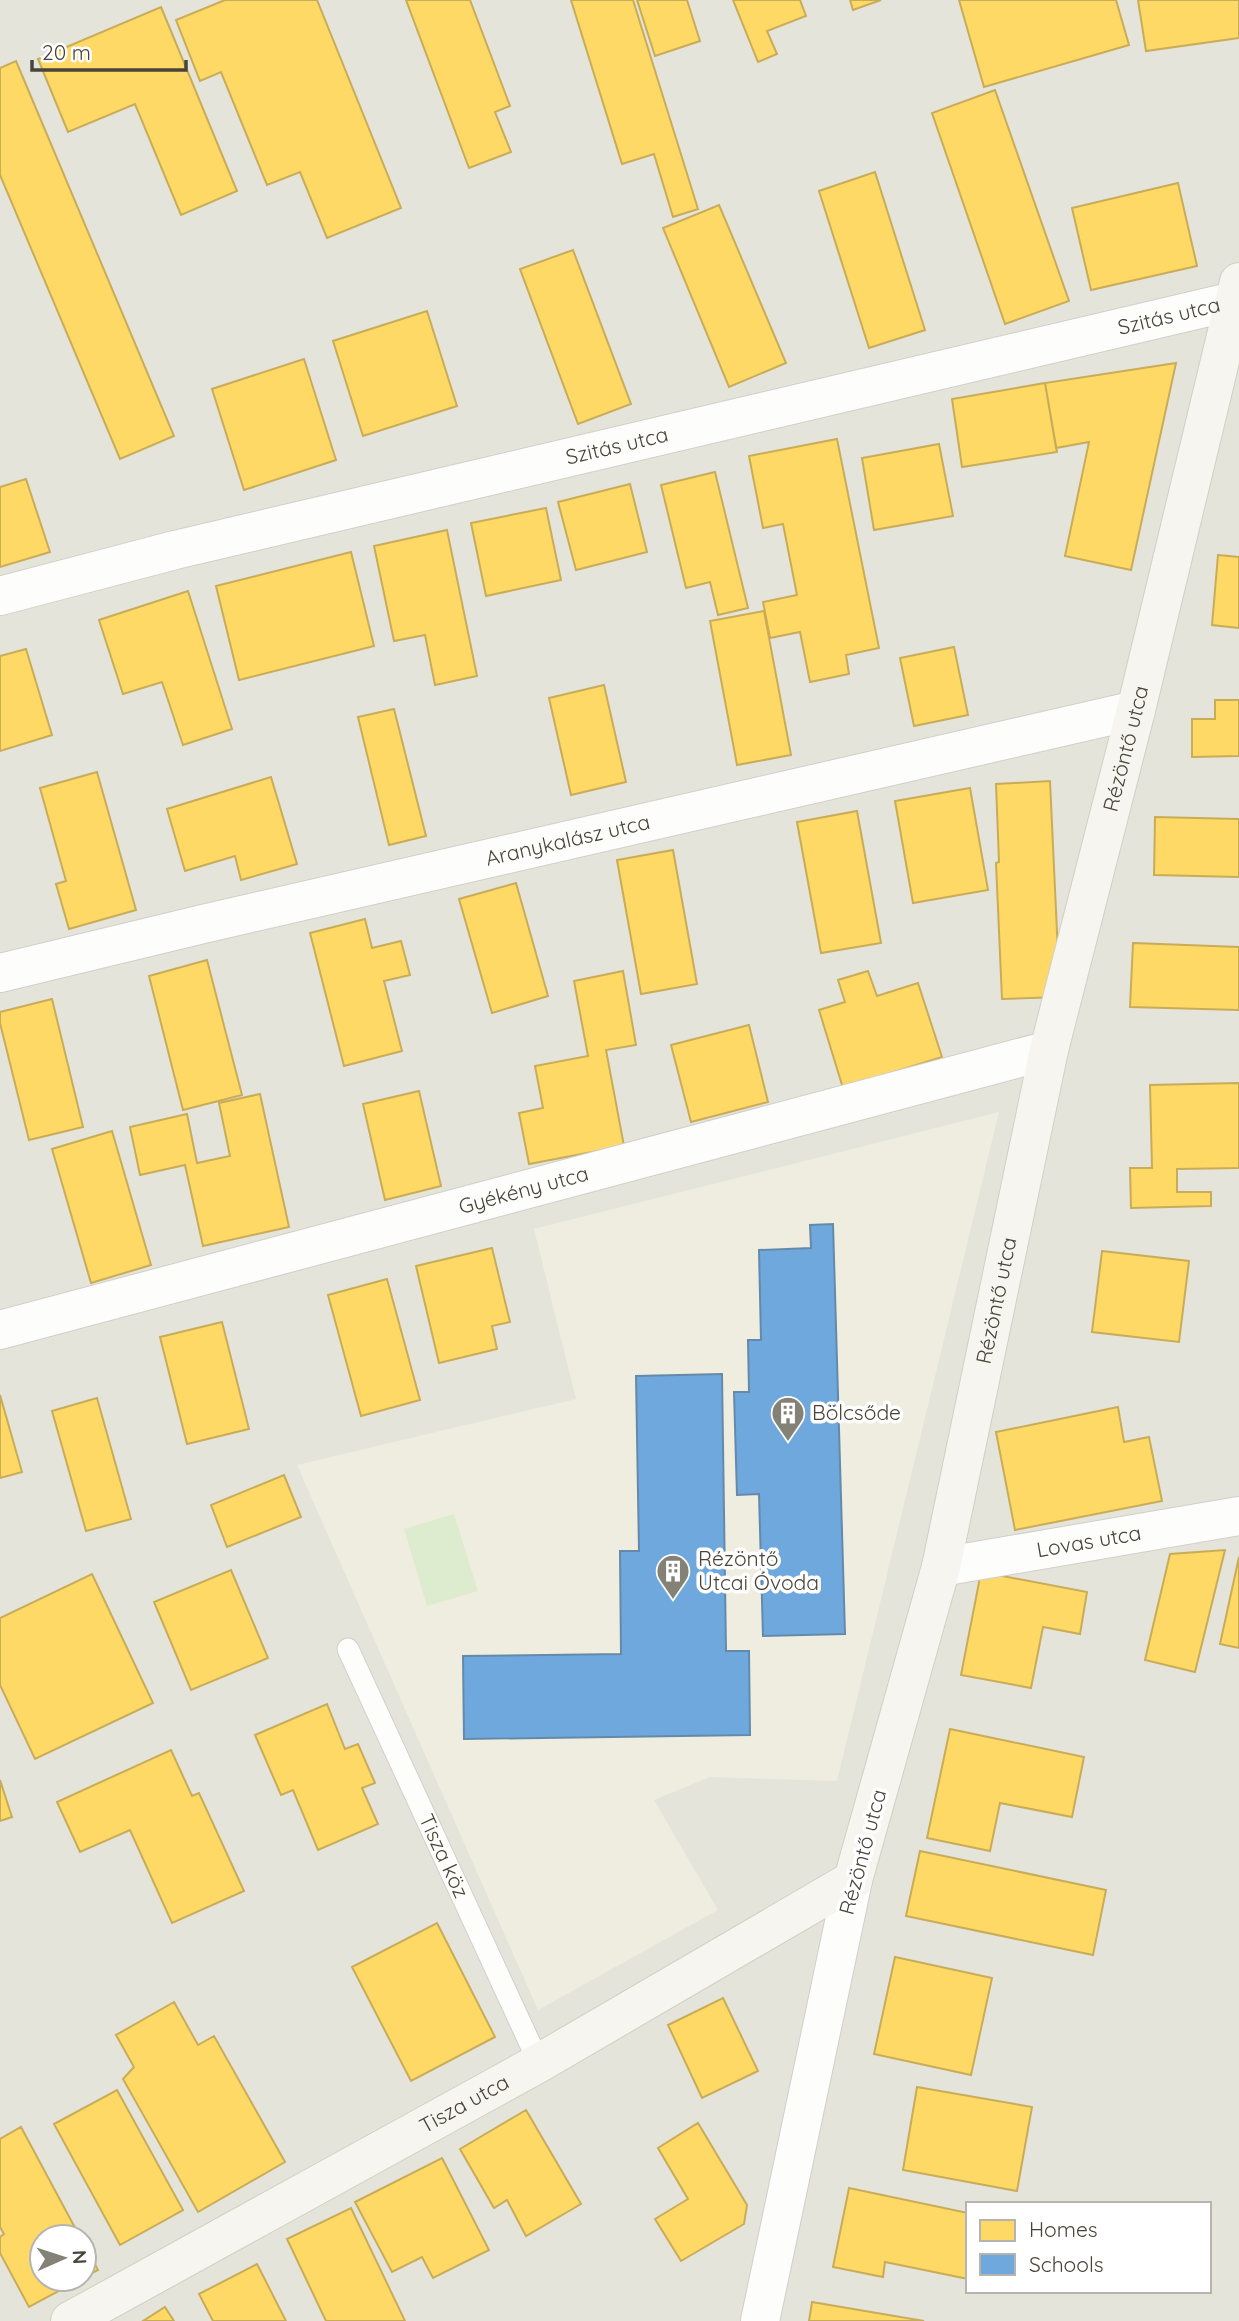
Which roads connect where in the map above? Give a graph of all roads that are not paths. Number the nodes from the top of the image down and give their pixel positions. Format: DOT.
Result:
graph roads {
  1 [pos="1237,292"];
  2 [pos="0,596"];
  3 [pos="1136,710"];
  4 [pos="0,973"];
  5 [pos="1049,1050"];
  6 [pos="0,1330"];
  7 [pos="1239,1516"];
  8 [pos="941,1567"];
  9 [pos="348,1649"];
  10 [pos="853,1880"];
  11 [pos="539,2063"];
  12 [pos="70,2321"];
  13 [pos="760,2321"];
  1 -- 2 [label="street, Szitás utca"];
  1 -- 3 [label="main road, Rézöntő utca"];
  3 -- 4 [label="street, Aranykalász utca"];
  3 -- 5 [label="main road, Rézöntő utca"];
  5 -- 6 [label="street, Gyékény utca"];
  5 -- 8 [label="main road, Rézöntő utca"];
  7 -- 8 [label="street, Lovas utca"];
  8 -- 10 [label="main road, Rézöntő utca"];
  9 -- 11 [label="lane, Tisza köz"];
  10 -- 11 [label="main road, Tisza utca"];
  10 -- 13 [label="street, Rézöntő utca"];
  11 -- 12 [label="main road, Tisza utca"];
}
